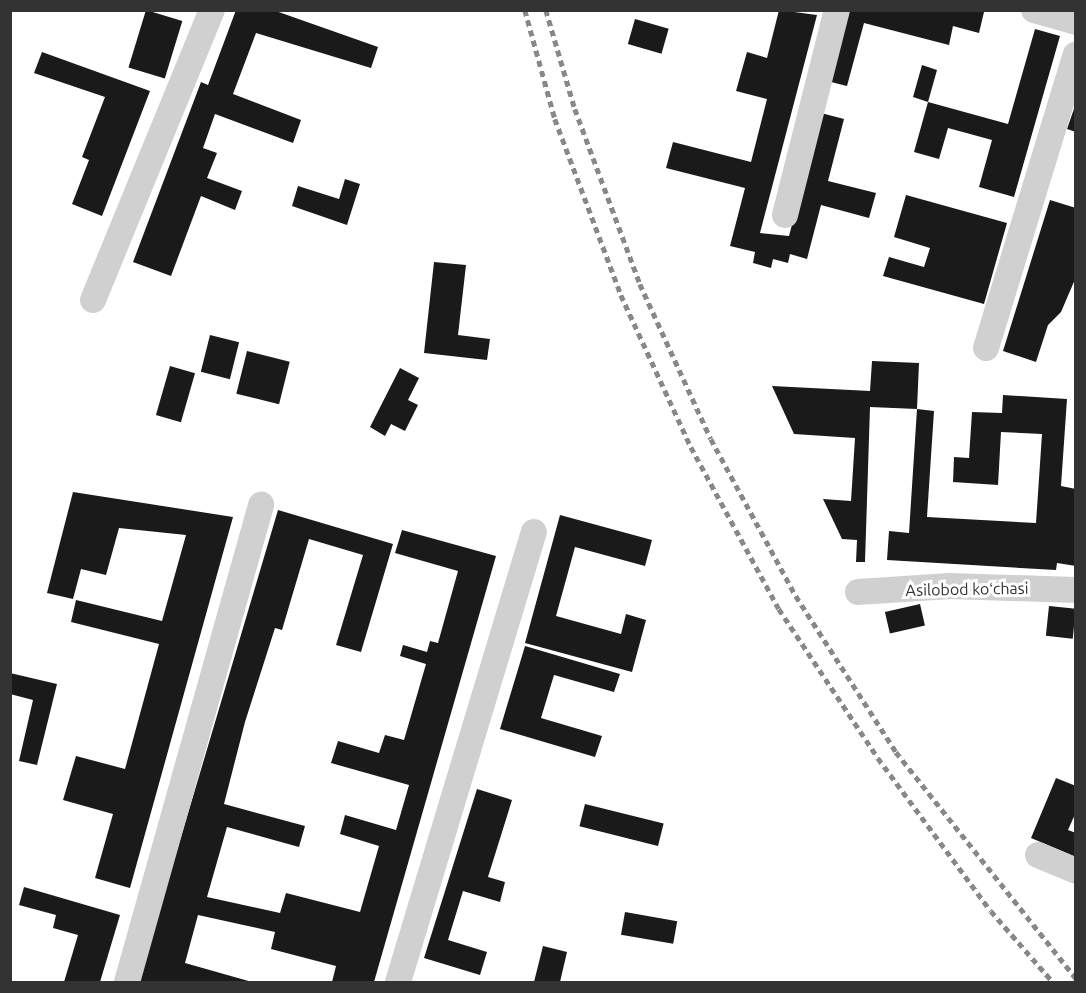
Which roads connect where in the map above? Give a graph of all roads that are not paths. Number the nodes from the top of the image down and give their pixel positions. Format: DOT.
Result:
graph roads {
  1 [pos="212,10"];
  2 [pos="837,10"];
  3 [pos="1034,10"];
  4 [pos="1076,22"];
  5 [pos="1076,54"];
  6 [pos="785,215"];
  7 [pos="93,300"];
  8 [pos="986,348"];
  9 [pos="261,504"];
  10 [pos="534,532"];
  11 [pos="1076,590"];
  12 [pos="858,592"];
  13 [pos="1038,855"];
  14 [pos="1076,871"];
  15 [pos="127,982"];
  16 [pos="401,982"];
  1 -- 7 [label="street"];
  2 -- 6 [label="street"];
  3 -- 4 [label="street"];
  5 -- 8 [label="street"];
  9 -- 15 [label="street"];
  10 -- 16 [label="street"];
  11 -- 12 [label="street, Asilobod koʻchasi"];
  13 -- 14 [label="street"];
}
